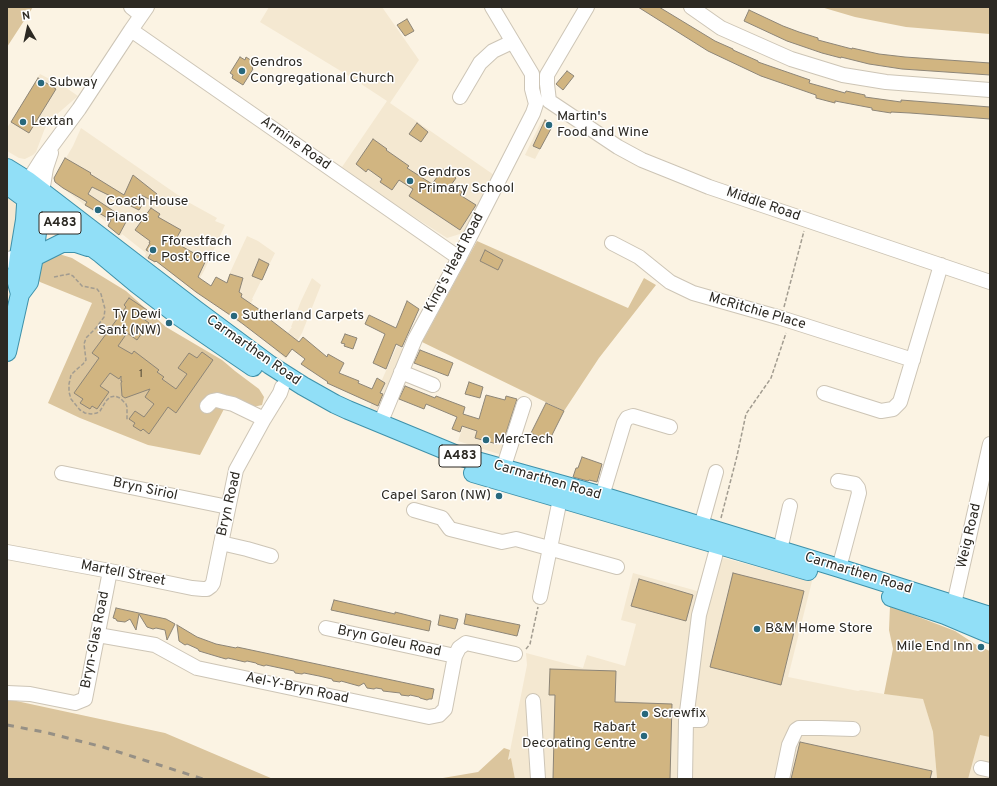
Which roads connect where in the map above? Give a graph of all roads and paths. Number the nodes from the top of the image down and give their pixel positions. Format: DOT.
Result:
graph roads {
  1 [pos="492,7"];
  2 [pos="587,7"];
  3 [pos="691,7"];
  4 [pos="140,10"];
  5 [pos="131,30"];
  6 [pos="512,42"];
  7 [pos="532,74"];
  8 [pos="546,75"];
  9 [pos="990,90"];
  10 [pos="460,97"];
  11 [pos="542,103"];
  12 [pos="7,168"];
  13 [pos="7,186"];
  14 [pos="34,195"];
  15 [pos="807,220"];
  16 [pos="612,242"];
  17 [pos="93,248"];
  18 [pos="20,258"];
  19 [pos="459,258"];
  20 [pos="941,265"];
  21 [pos="54,277"];
  22 [pos="990,282"];
  23 [pos="785,320"];
  24 [pos="7,352"];
  25 [pos="913,360"];
  26 [pos="401,372"];
  27 [pos="433,385"];
  28 [pos="282,387"];
  29 [pos="824,393"];
  30 [pos="524,404"];
  31 [pos="207,406"];
  32 [pos="264,419"];
  33 [pos="126,421"];
  34 [pos="380,424"];
  35 [pos="670,427"];
  36 [pos="990,444"];
  37 [pos="503,469"];
  38 [pos="716,472"];
  39 [pos="62,473"];
  40 [pos="838,480"];
  41 [pos="602,496"];
  42 [pos="560,499"];
  43 [pos="790,506"];
  44 [pos="228,507"];
  45 [pos="414,510"];
  46 [pos="712,534"];
  47 [pos="221,543"];
  48 [pos="550,548"];
  49 [pos="780,550"];
  50 [pos="7,552"];
  51 [pos="271,556"];
  52 [pos="218,559"];
  53 [pos="617,567"];
  54 [pos="839,568"];
  55 [pos="110,571"];
  56 [pos="540,597"];
  57 [pos="954,604"];
  58 [pos="990,616"];
  59 [pos="326,628"];
  60 [pos="990,634"];
  61 [pos="98,635"];
  62 [pos="515,654"];
  63 [pos="455,656"];
  64 [pos="7,693"];
  65 [pos="533,701"];
  66 [pos="686,720"];
  67 [pos="701,720"];
  68 [pos="853,730"];
  69 [pos="538,779"];
  70 [pos="685,779"];
  71 [pos="782,779"];
  1 -- 6 [label="street"];
  2 -- 8 [label="street"];
  3 -- 9 [label="street"];
  4 -- 5 [label="street"];
  5 -- 14 [label="street"];
  5 -- 19 [label="street, Armine Road"];
  6 -- 7 [label="street"];
  6 -- 10 [label="street"];
  7 -- 8 [label="street"];
  7 -- 11 [label="street"];
  8 -- 11 [label="street"];
  11 -- 15 [label="street, Middle Road"];
  11 -- 19 [label="street, King's Head Road"];
  12 -- 14 [label="main road, Carmarthen Road / A483"];
  13 -- 14 [label="main road, Carmarthen Road / A483"];
  14 -- 17 [label="main road, Carmarthen Road / A483"];
  14 -- 18 [label="main road"];
  14 -- 34 [label="main road, Carmarthen Road / A483"];
  15 -- 20 [label="street, Middle Road"];
  15 -- 23 [label="path"];
  16 -- 23 [label="street, McRitchie Place"];
  17 -- 18 [label="main road"];
  17 -- 28 [label="main road, Carmarthen Road / A483"];
  18 -- 24 [label="main road"];
  19 -- 26 [label="street, King's Head Road"];
  20 -- 22 [label="street, Middle Road"];
  20 -- 25 [label="street"];
  21 -- 33 [label="path"];
  23 -- 25 [label="street, McRitchie Place"];
  23 -- 46 [label="path"];
  25 -- 29 [label="street"];
  26 -- 27 [label="street"];
  26 -- 34 [label="street, King's Head Road"];
  28 -- 32 [label="street, Bryn Road"];
  28 -- 42 [label="main road, Carmarthen Road / A483"];
  30 -- 37 [label="street"];
  31 -- 32 [label="street"];
  32 -- 44 [label="street, Bryn Road"];
  34 -- 37 [label="main road, Carmarthen Road / A483"];
  35 -- 41 [label="street"];
  36 -- 57 [label="street, Weig Road"];
  37 -- 41 [label="main road, Carmarthen Road / A483"];
  38 -- 46 [label="street"];
  39 -- 44 [label="street, Bryn Siriol"];
  40 -- 54 [label="street"];
  41 -- 46 [label="main road, Carmarthen Road / A483"];
  42 -- 46 [label="main road, Carmarthen Road / A483"];
  42 -- 48 [label="street"];
  43 -- 49 [label="street"];
  44 -- 47 [label="street, Bryn Road"];
  45 -- 48 [label="street"];
  46 -- 49 [label="main road, Carmarthen Road / A483"];
  46 -- 60 [label="main road, Carmarthen Road / A483"];
  46 -- 66 [label="street"];
  47 -- 51 [label="street"];
  47 -- 52 [label="street, Bryn Road"];
  48 -- 53 [label="street"];
  48 -- 56 [label="street"];
  49 -- 54 [label="main road, Carmarthen Road / A483"];
  50 -- 55 [label="street, Martell Street"];
  52 -- 55 [label="street, Martell Street"];
  54 -- 57 [label="main road, Carmarthen Road / A483"];
  55 -- 61 [label="street, Bryn-Glas Road"];
  56 -- 62 [label="path"];
  57 -- 58 [label="main road, Carmarthen Road / A483"];
  59 -- 63 [label="street, Bryn Goleu Road"];
  61 -- 63 [label="street, Ael-Y-Bryn Road"];
  61 -- 64 [label="street, Bryn-Glas Road"];
  62 -- 63 [label="street, Bryn Goleu Road"];
  65 -- 69 [label="street"];
  66 -- 67 [label="street"];
  66 -- 70 [label="street"];
  68 -- 71 [label="street"];
}
